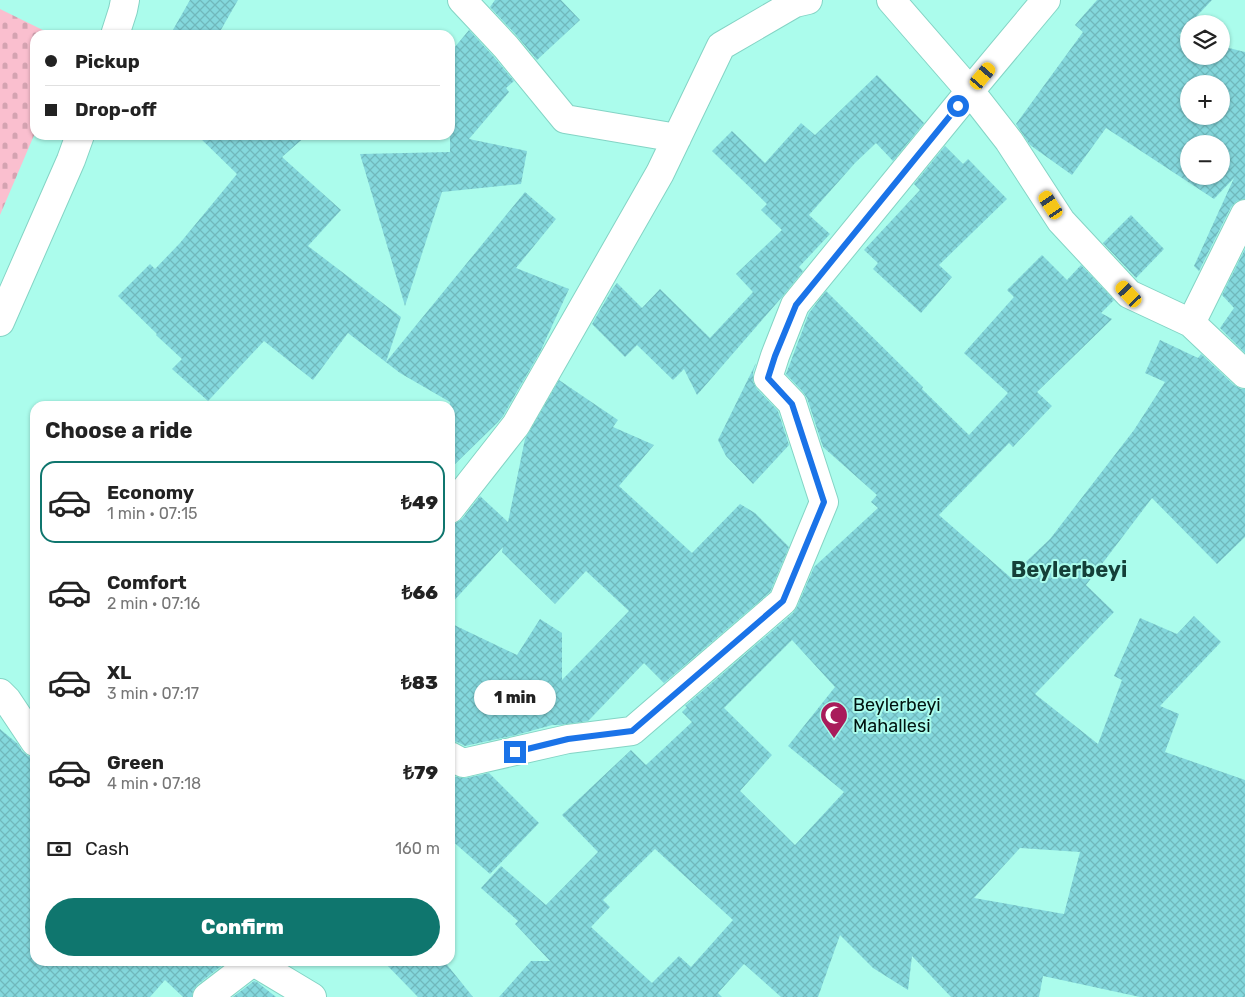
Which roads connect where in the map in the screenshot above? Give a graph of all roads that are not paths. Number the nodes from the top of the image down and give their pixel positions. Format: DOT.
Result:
graph roads {
  1 [pos="125,0"];
  2 [pos="462,0"];
  3 [pos="808,0"];
  4 [pos="892,0"];
  5 [pos="1046,0"];
  6 [pos="117,30"];
  7 [pos="970,91"];
  8 [pos="677,138"];
  9 [pos="78,140"];
  10 [pos="1245,214"];
  11 [pos="0,322"];
  12 [pos="1191,324"];
  13 [pos="1245,374"];
  14 [pos="455,503"];
  15 [pos="0,693"];
  16 [pos="30,734"];
  17 [pos="455,759"];
  18 [pos="248,966"];
  19 [pos="260,966"];
  20 [pos="207,997"];
  21 [pos="312,997"];
  1 -- 6 [label="street"];
  2 -- 8 [label="street"];
  3 -- 8 [label="street"];
  4 -- 7 [label="street"];
  5 -- 7 [label="street"];
  7 -- 12 [label="street"];
  7 -- 17 [label="street"];
  8 -- 14 [label="street"];
  9 -- 11 [label="street"];
  10 -- 12 [label="street"];
  12 -- 13 [label="street"];
  15 -- 16 [label="street"];
  18 -- 20 [label="street"];
  19 -- 21 [label="street"];
}
